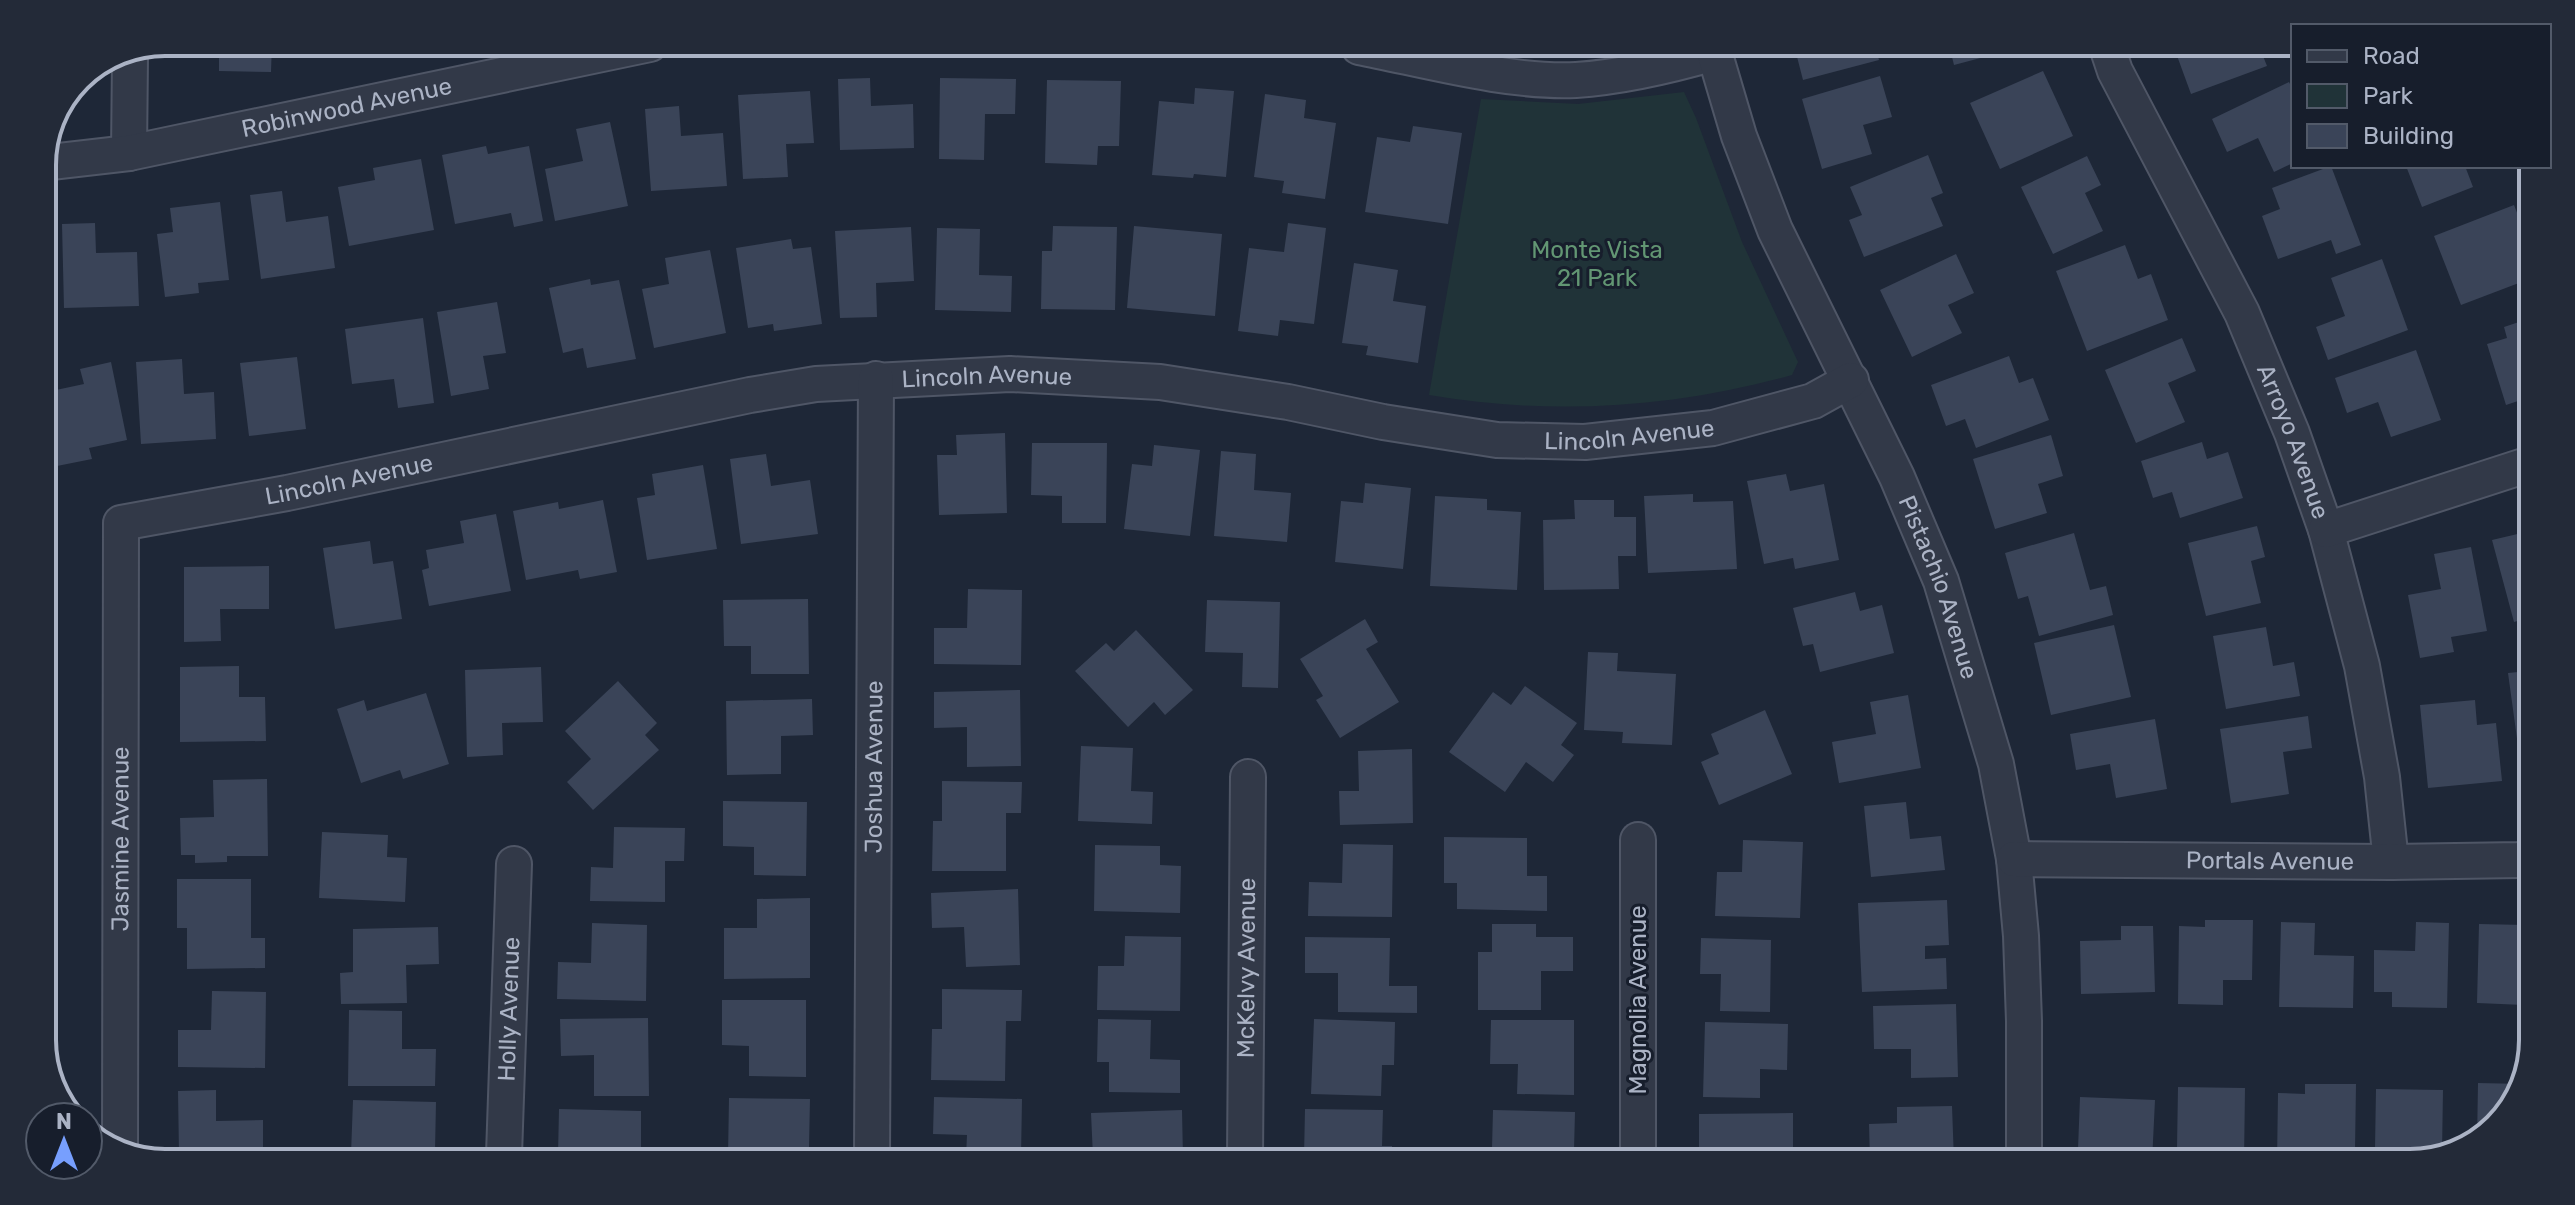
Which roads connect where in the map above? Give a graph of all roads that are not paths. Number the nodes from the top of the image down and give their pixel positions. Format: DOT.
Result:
graph roads {
  1 [pos="542,56"];
  2 [pos="1404,56"];
  3 [pos="1697,56"];
  4 [pos="1715,56"];
  5 [pos="2110,56"];
  6 [pos="515,59"];
  7 [pos="130,62"];
  8 [pos="129,153"];
  9 [pos="56,161"];
  10 [pos="876,379"];
  11 [pos="1851,380"];
  12 [pos="2519,468"];
  13 [pos="121,523"];
  14 [pos="2326,530"];
  15 [pos="1248,777"];
  16 [pos="1638,840"];
  17 [pos="2014,859"];
  18 [pos="2519,860"];
  19 [pos="2391,862"];
  20 [pos="514,864"];
  21 [pos="120,1139"];
  22 [pos="504,1149"];
  23 [pos="872,1149"];
  24 [pos="1245,1149"];
  25 [pos="1638,1149"];
  26 [pos="2024,1149"];
  1 -- 6 [label="street, Robinwood Avenue"];
  2 -- 3 [label="street"];
  4 -- 11 [label="street, Pistachio Avenue"];
  5 -- 14 [label="street, Arroyo Avenue"];
  6 -- 8 [label="street, Robinwood Avenue"];
  7 -- 8 [label="street"];
  8 -- 9 [label="street, Robinwood Avenue"];
  10 -- 11 [label="street, Lincoln Avenue"];
  10 -- 13 [label="street, Lincoln Avenue"];
  10 -- 23 [label="street, Joshua Avenue"];
  11 -- 17 [label="street, Pistachio Avenue"];
  12 -- 14 [label="street"];
  13 -- 21 [label="street, Jasmine Avenue"];
  14 -- 19 [label="street, Arroyo Avenue"];
  15 -- 24 [label="street, McKelvy Avenue"];
  16 -- 25 [label="street, Magnolia Avenue"];
  17 -- 19 [label="street, Portals Avenue"];
  17 -- 26 [label="street, Pistachio Avenue"];
  18 -- 19 [label="street, Portals Avenue"];
  20 -- 22 [label="street, Holly Avenue"];
}
